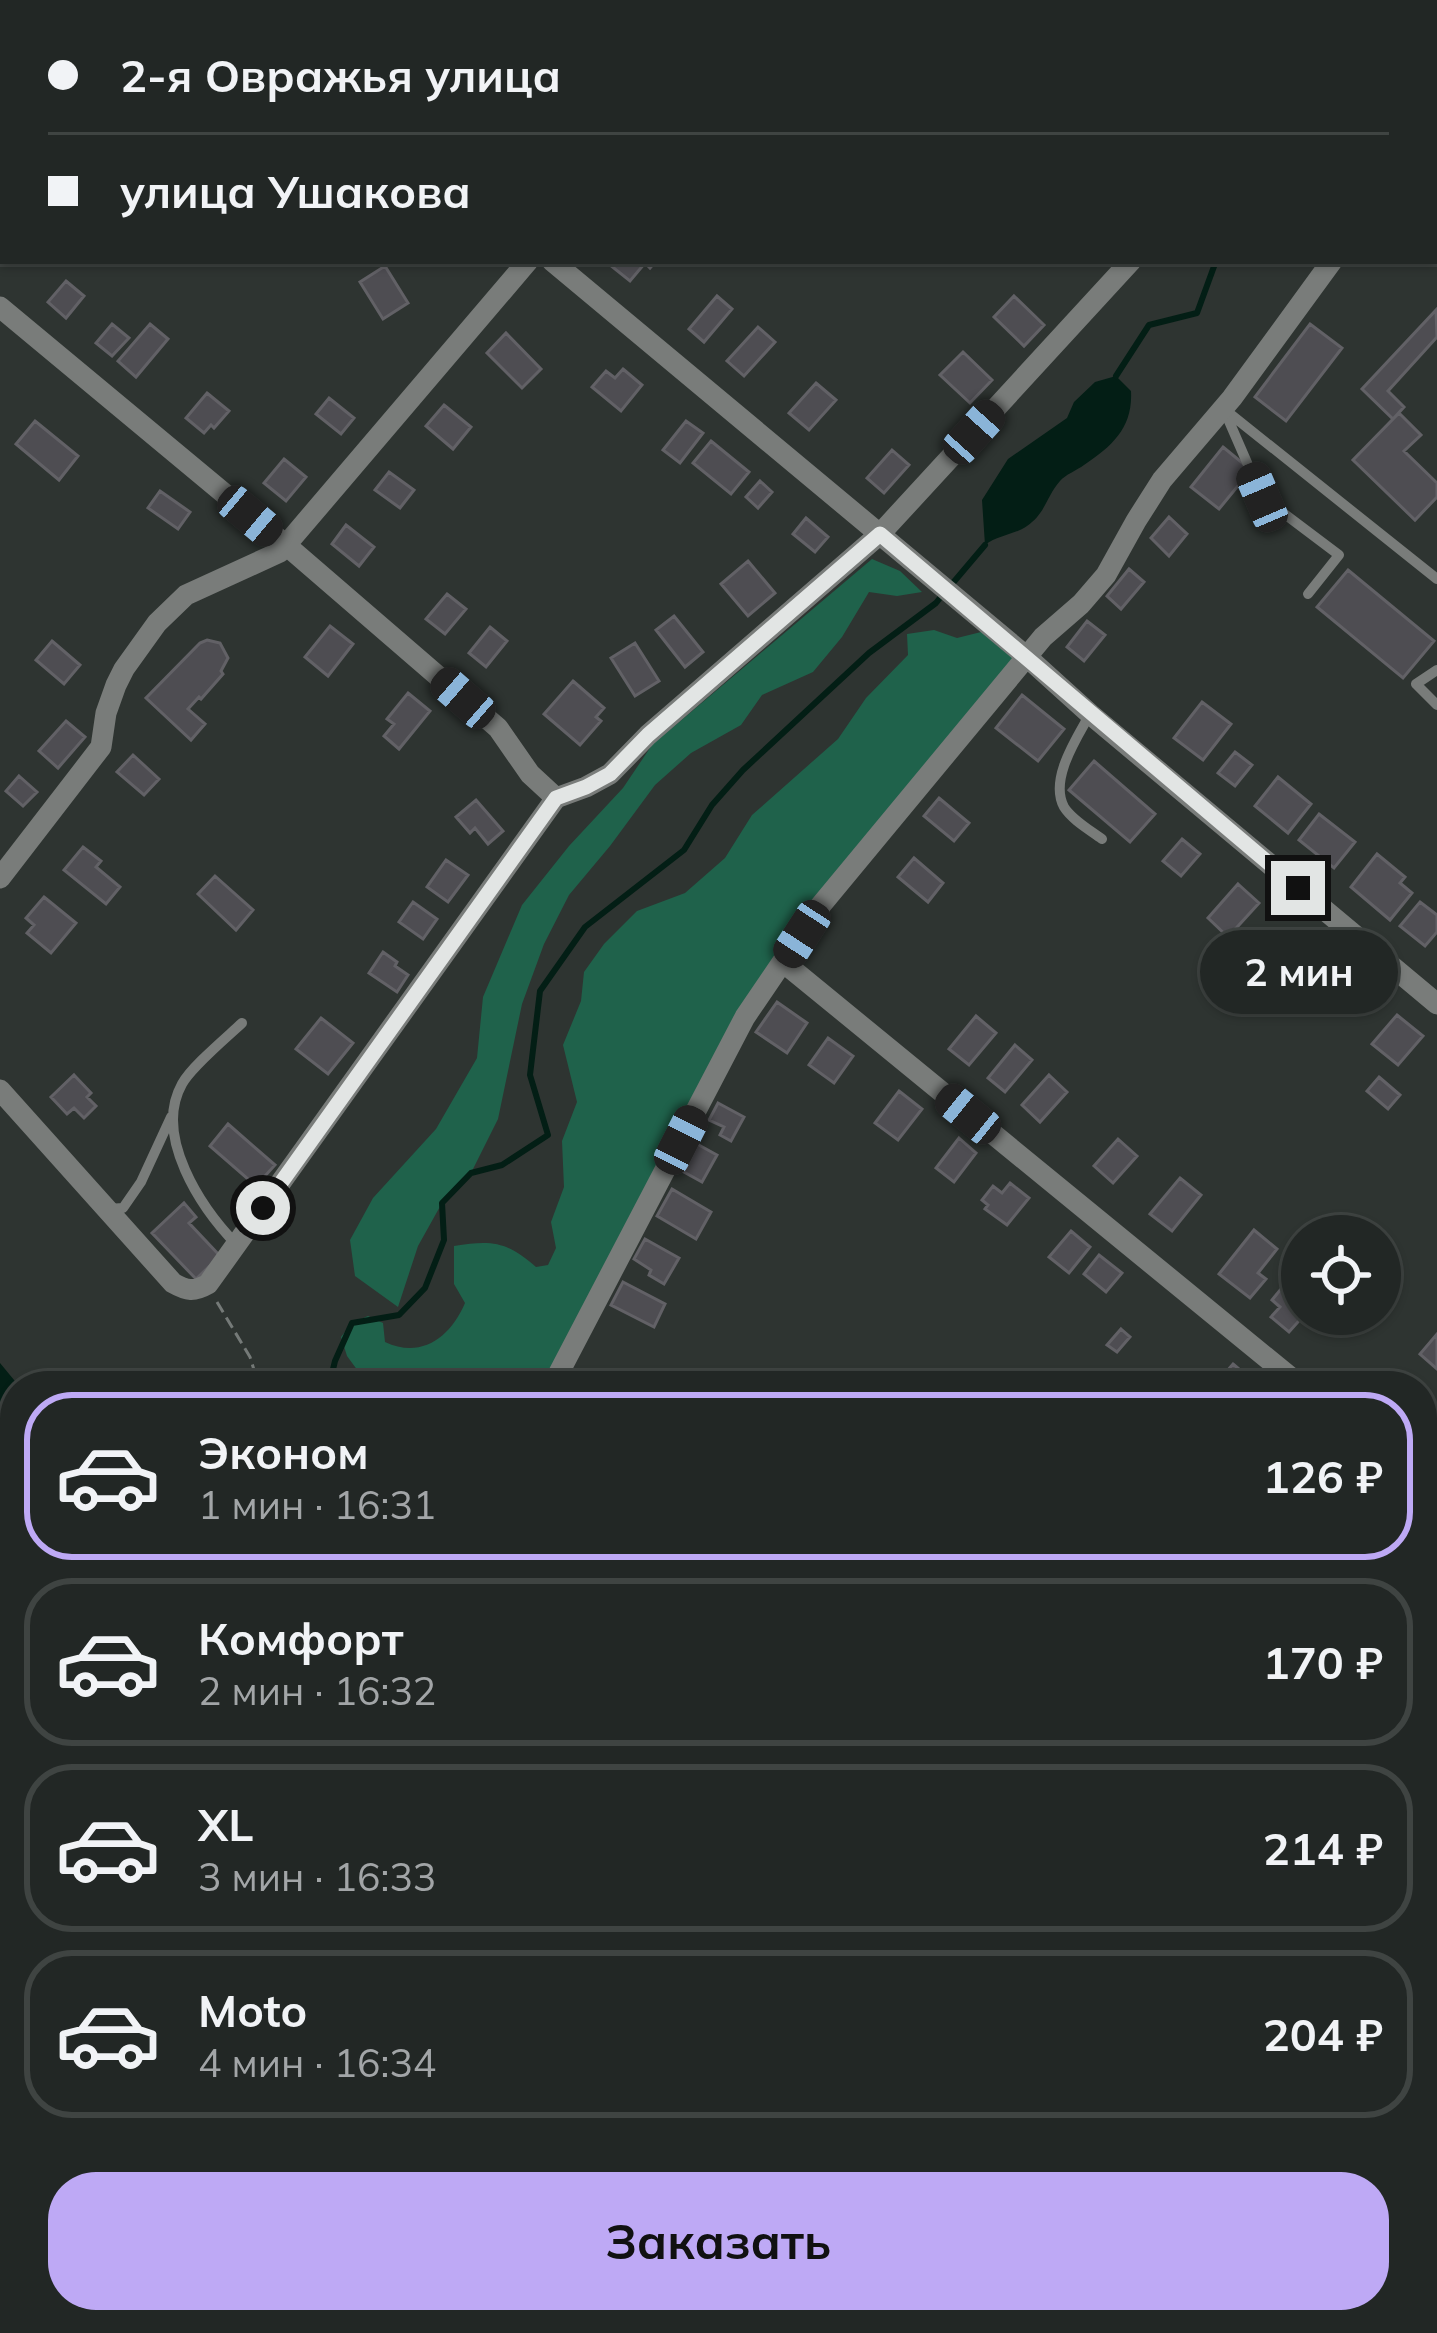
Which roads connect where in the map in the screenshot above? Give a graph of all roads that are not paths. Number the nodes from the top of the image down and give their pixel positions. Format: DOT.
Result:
graph roads {
  1 [pos="525,264"];
  2 [pos="556,264"];
  3 [pos="1127,264"];
  4 [pos="1330,264"];
  5 [pos="0,307"];
  6 [pos="1224,409"];
  7 [pos="880,534"];
  8 [pos="286,545"];
  9 [pos="1437,579"];
  10 [pos="1308,594"];
  11 [pos="1027,657"];
  12 [pos="1437,670"];
  13 [pos="1437,704"];
  14 [pos="1090,714"];
  15 [pos="556,798"];
  16 [pos="1102,839"];
  17 [pos="0,878"];
  18 [pos="783,962"];
  19 [pos="1437,1004"];
  20 [pos="242,1023"];
  21 [pos="0,1090"];
  22 [pos="172,1114"];
  23 [pos="108,1210"];
  24 [pos="237,1245"];
  25 [pos="561,1371"];
  26 [pos="1283,1371"];
  1 -- 8 [label="street"];
  2 -- 7 [label="street"];
  3 -- 7 [label="street"];
  4 -- 6 [label="street"];
  5 -- 8 [label="street"];
  6 -- 9 [label="lane"];
  6 -- 10 [label="lane"];
  6 -- 11 [label="street"];
  7 -- 11 [label="street"];
  7 -- 15 [label="street"];
  8 -- 15 [label="street"];
  8 -- 17 [label="street"];
  11 -- 14 [label="street"];
  11 -- 18 [label="street"];
  12 -- 13 [label="lane"];
  14 -- 16 [label="lane"];
  14 -- 19 [label="street"];
  15 -- 24 [label="street"];
  18 -- 25 [label="street"];
  18 -- 26 [label="street"];
  20 -- 22 [label="lane"];
  21 -- 23 [label="street"];
  22 -- 23 [label="lane"];
  22 -- 24 [label="lane"];
  23 -- 24 [label="street"];
}
